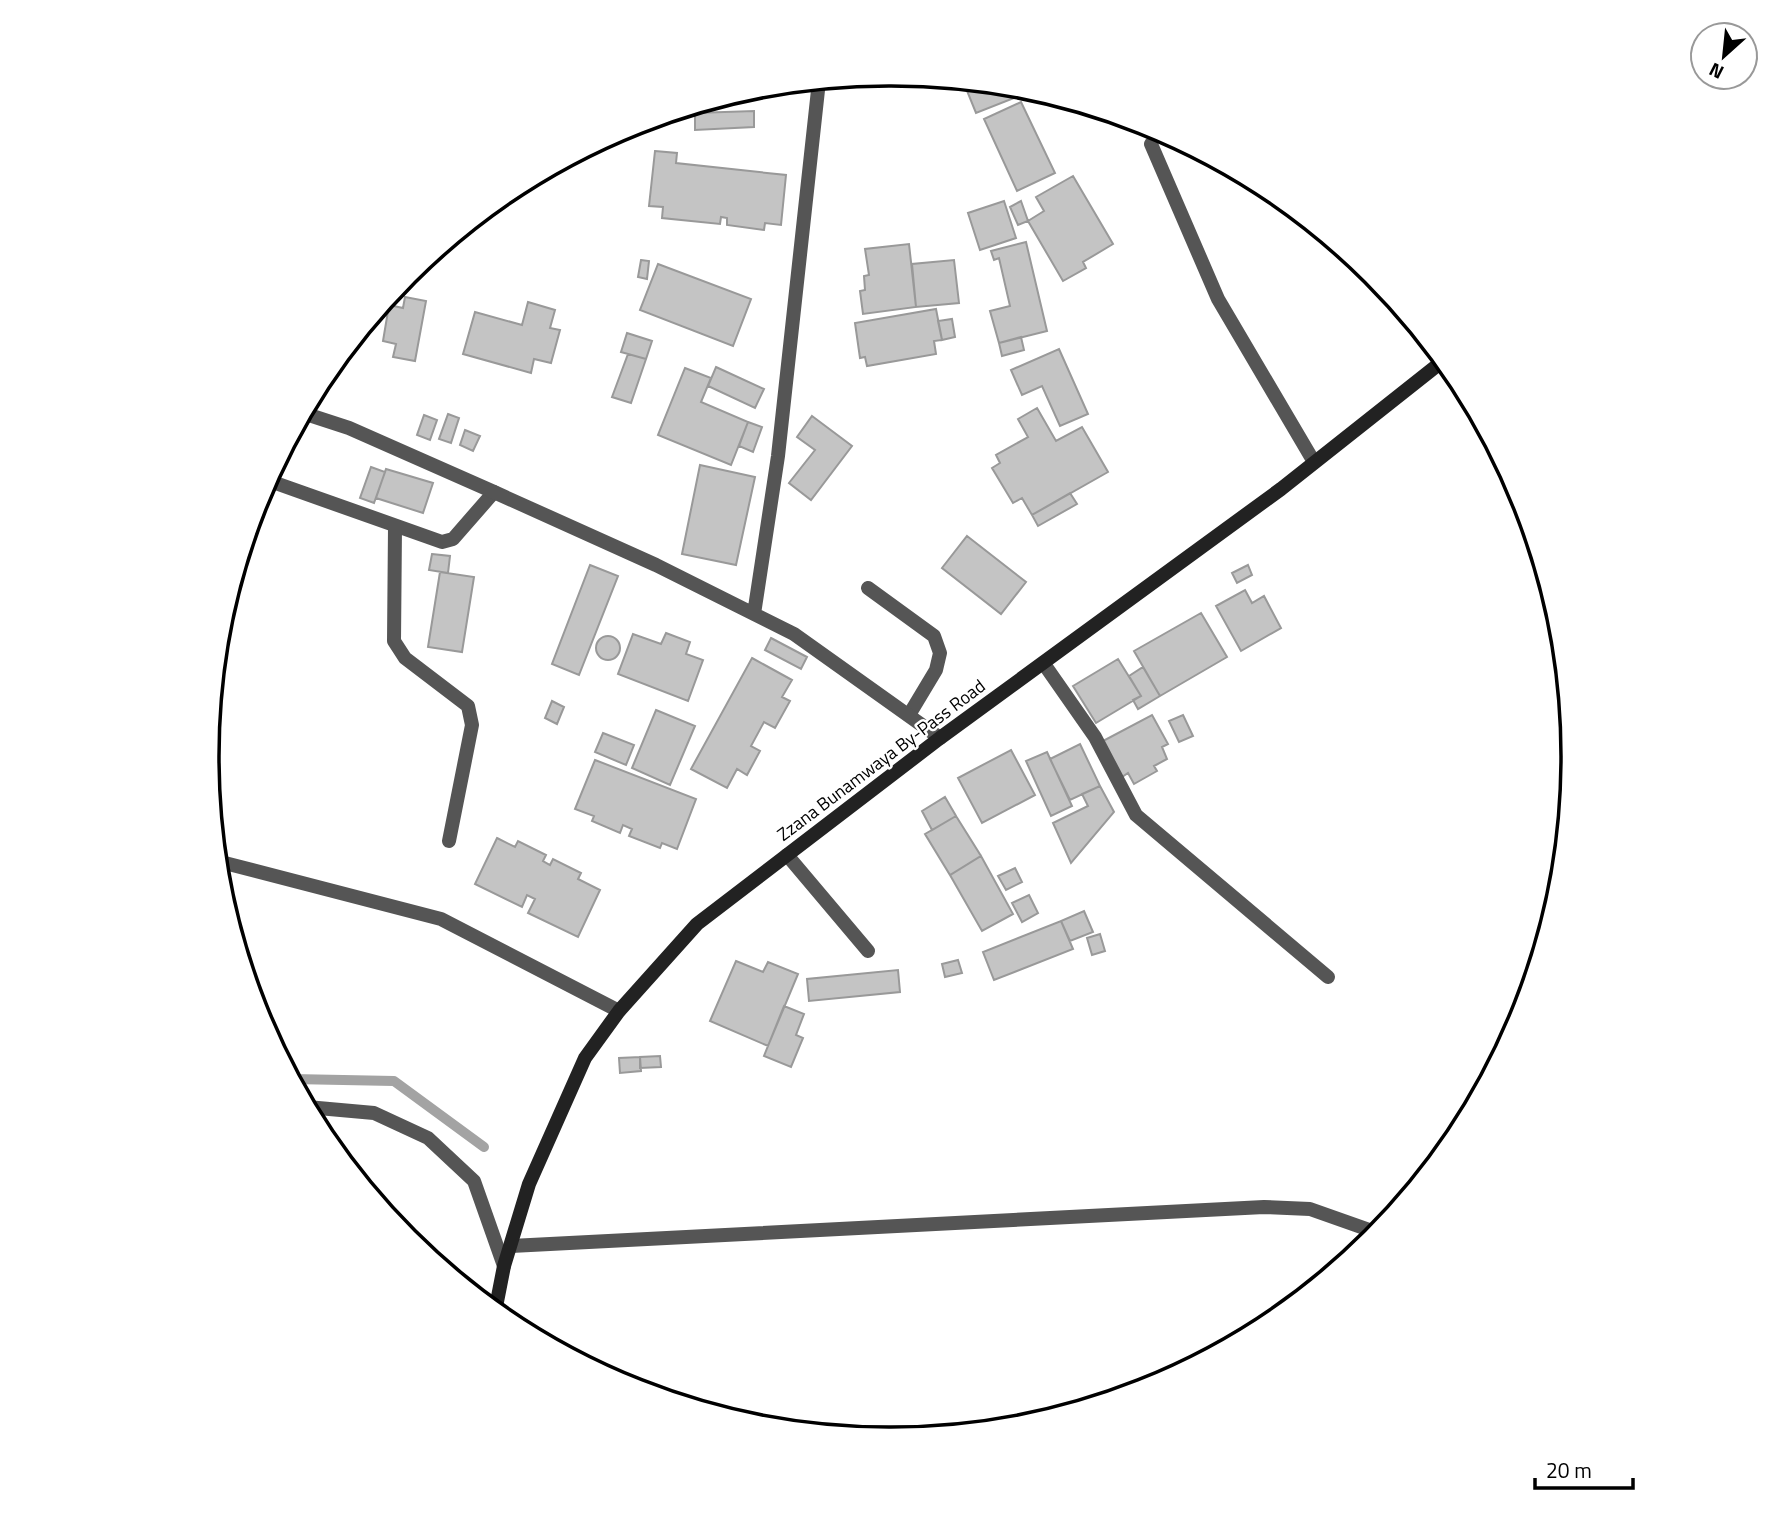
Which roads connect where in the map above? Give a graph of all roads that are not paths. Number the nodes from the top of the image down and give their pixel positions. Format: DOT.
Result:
graph roads {
  1 [pos="818,90"];
  2 [pos="1151,144"];
  3 [pos="1435,367"];
  4 [pos="312,417"];
  5 [pos="1314,462"];
  6 [pos="277,484"];
  7 [pos="494,492"];
  8 [pos="395,527"];
  9 [pos="868,588"];
  10 [pos="754,614"];
  11 [pos="1044,664"];
  12 [pos="909,715"];
  13 [pos="940,738"];
  14 [pos="449,841"];
  15 [pos="787,855"];
  16 [pos="228,864"];
  17 [pos="868,951"];
  18 [pos="1328,976"];
  19 [pos="619,1011"];
  20 [pos="319,1108"];
  21 [pos="1366,1229"];
  22 [pos="510,1246"];
  23 [pos="504,1266"];
  24 [pos="497,1300"];
  1 -- 10 [label="street"];
  2 -- 5 [label="street"];
  3 -- 5 [label="street, Zzana Bunamwaya By-Pass Road"];
  4 -- 7 [label="street"];
  5 -- 11 [label="street, Zzana Bunamwaya By-Pass Road"];
  6 -- 8 [label="street"];
  7 -- 8 [label="street"];
  7 -- 10 [label="street"];
  8 -- 14 [label="street"];
  9 -- 12 [label="street"];
  10 -- 12 [label="street"];
  11 -- 13 [label="street, Zzana Bunamwaya By-Pass Road"];
  11 -- 18 [label="street"];
  12 -- 13 [label="street"];
  13 -- 15 [label="street, Zzana Bunamwaya By-Pass Road"];
  15 -- 17 [label="street"];
  15 -- 19 [label="street, Zzana Bunamwaya By-Pass Road"];
  16 -- 19 [label="street"];
  19 -- 22 [label="street, Zzana Bunamwaya By-Pass Road"];
  20 -- 23 [label="street"];
  21 -- 22 [label="street"];
  22 -- 23 [label="street, Zzana Bunamwaya By-Pass Road"];
  23 -- 24 [label="street, Zzana Bunamwaya By-Pass Road"];
}
